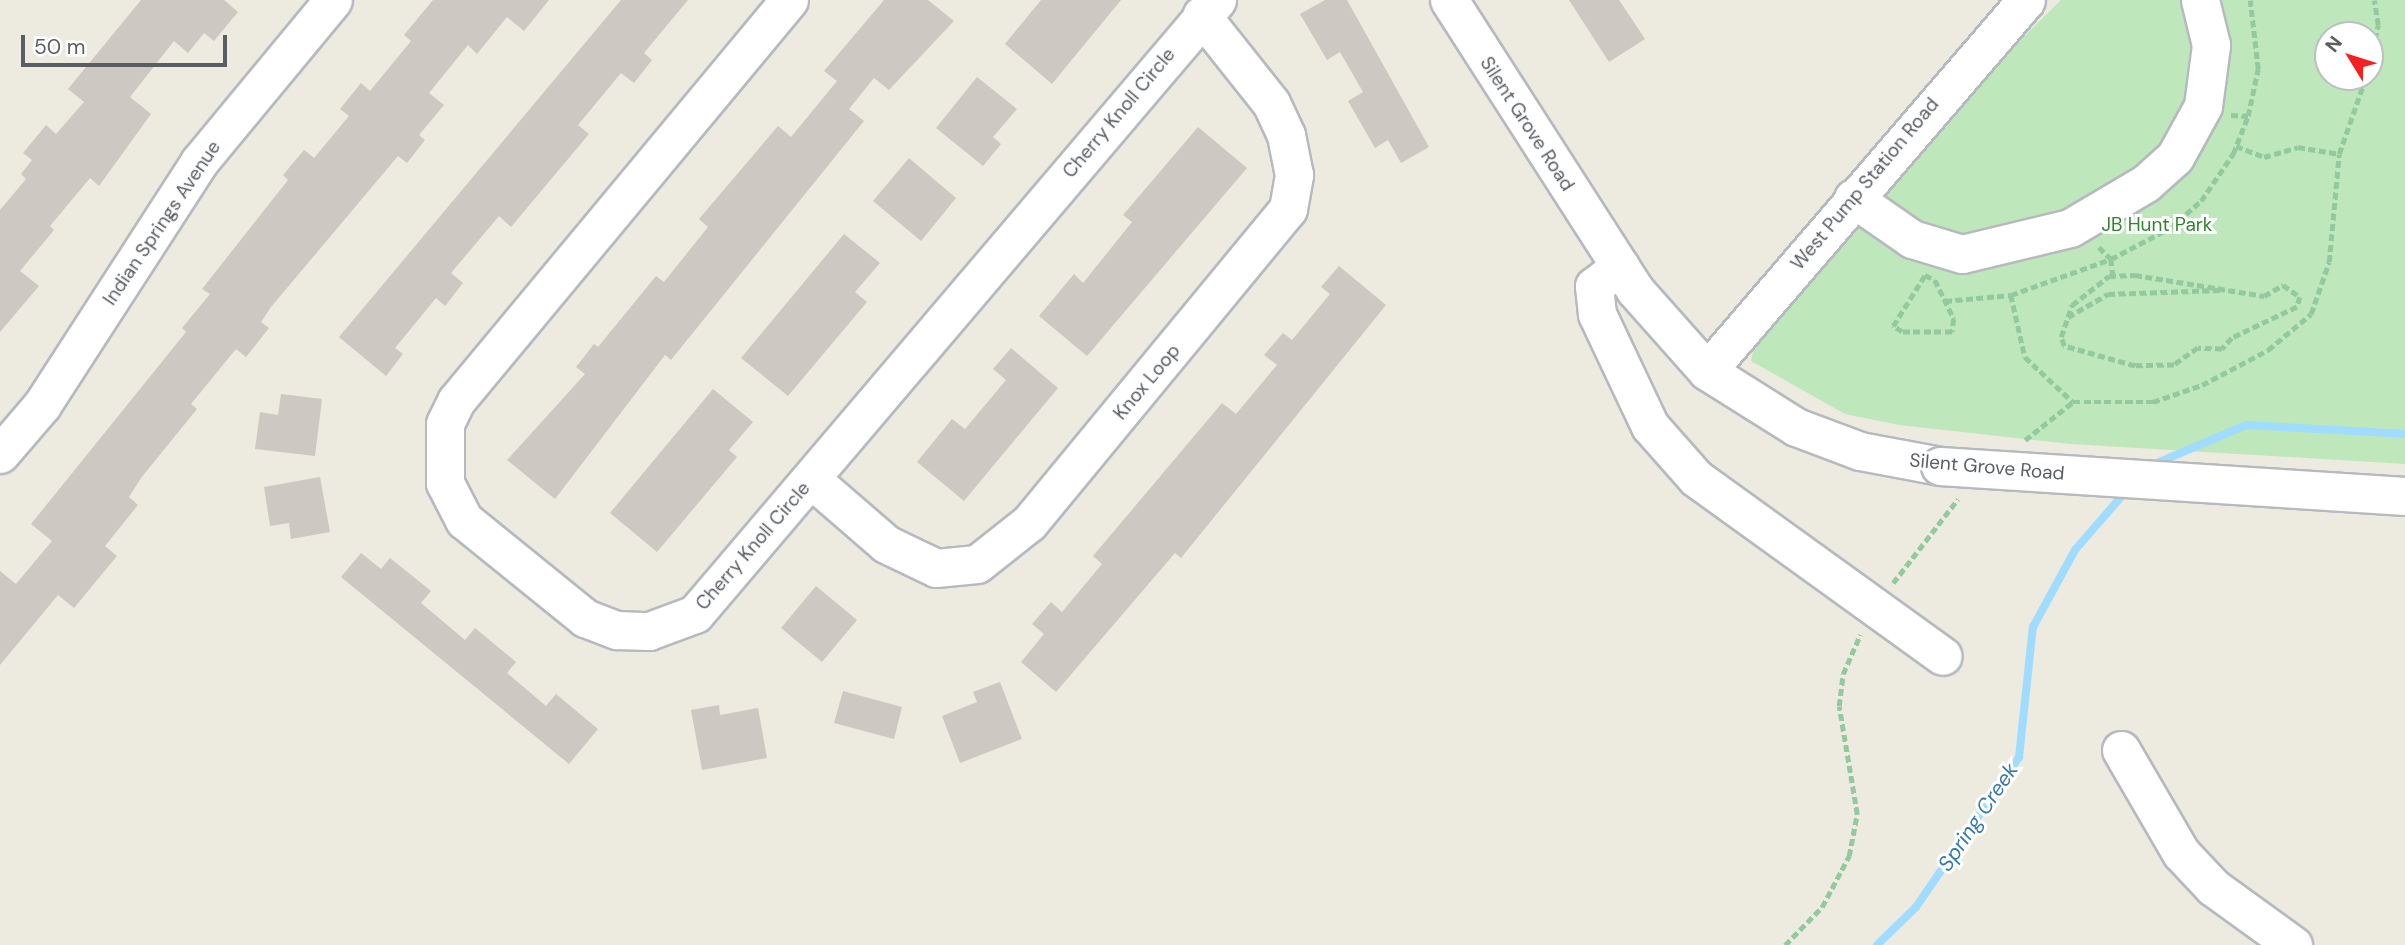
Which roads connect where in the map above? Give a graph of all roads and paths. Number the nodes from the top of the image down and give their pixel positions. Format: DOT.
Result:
graph roads {
  1 [pos="333,0"];
  2 [pos="789,0"];
  3 [pos="1449,0"];
  4 [pos="2026,0"];
  5 [pos="2200,0"];
  6 [pos="2374,0"];
  7 [pos="1209,7"];
  8 [pos="2377,21"];
  9 [pos="2236,146"];
  10 [pos="2339,154"];
  11 [pos="1853,198"];
  12 [pos="2110,259"];
  13 [pos="1620,266"];
  14 [pos="2113,276"];
  15 [pos="1916,282"];
  16 [pos="2228,290"];
  17 [pos="2011,295"];
  18 [pos="2068,317"];
  19 [pos="1707,371"];
  20 [pos="2073,402"];
  21 [pos="0,454"];
  22 [pos="811,479"];
  23 [pos="2405,496"];
  24 [pos="1943,656"];
  25 [pos="2122,750"];
  26 [pos="2293,945"];
  1 -- 21 [label="street, Indian Springs Avenue"];
  2 -- 22 [label="street, Cherry Knoll Circle"];
  3 -- 13 [label="street, Silent Grove Road"];
  4 -- 11 [label="street, West Pump Station Road"];
  5 -- 11 [label="street"];
  6 -- 8 [label="path"];
  7 -- 22 [label="street, Cherry Knoll Circle"];
  7 -- 22 [label="street, Knox Loop"];
  9 -- 10 [label="path"];
  11 -- 19 [label="street, West Pump Station Road"];
  12 -- 14 [label="path"];
  13 -- 19 [label="street, Silent Grove Road"];
  13 -- 24 [label="street"];
  14 -- 16 [label="path"];
  14 -- 18 [label="path"];
  15 -- 15 [label="path"];
  16 -- 18 [label="path"];
  16 -- 18 [label="path"];
  17 -- 20 [label="path"];
  19 -- 23 [label="street, Silent Grove Road, bridge"];
  25 -- 26 [label="street"];
}
